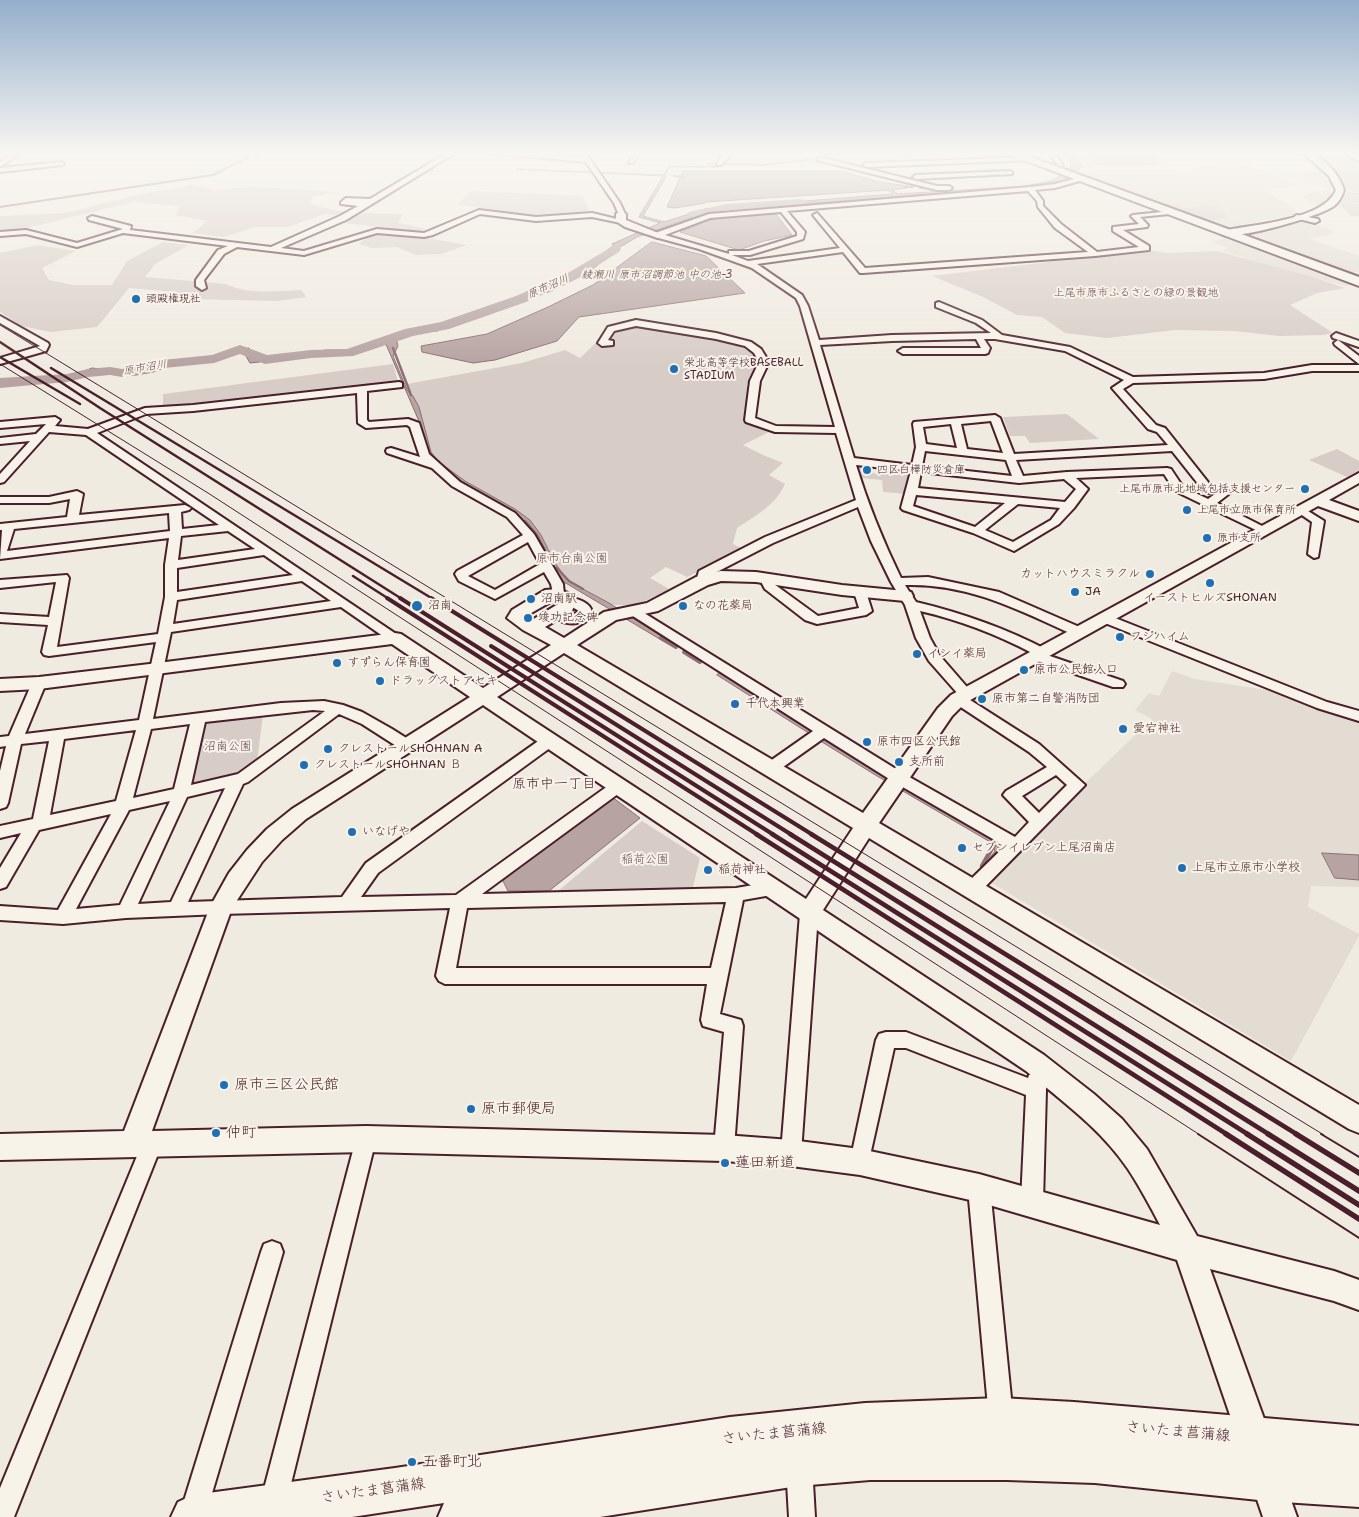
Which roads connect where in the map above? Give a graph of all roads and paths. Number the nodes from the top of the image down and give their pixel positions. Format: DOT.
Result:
graph roads {
  1 [pos="114,224"];
  2 [pos="330,224"];
  3 [pos="454,224"];
  4 [pos="633,224"];
  5 [pos="687,224"];
  6 [pos="794,224"];
  7 [pos="825,224"];
  8 [pos="1056,224"];
  9 [pos="1143,224"];
  10 [pos="1203,224"];
  11 [pos="1206,224"];
  12 [pos="1269,224"];
  13 [pos="128,231"];
  14 [pos="659,233"];
  15 [pos="1230,233"];
  16 [pos="0,234"];
  17 [pos="236,245"];
  18 [pos="846,249"];
  19 [pos="271,250"];
  20 [pos="1095,254"];
  21 [pos="748,263"];
  22 [pos="1359,280"];
  23 [pos="202,288"];
  24 [pos="939,305"];
  25 [pos="1,321"];
  26 [pos="978,336"];
  27 [pos="999,337"];
  28 [pos="816,343"];
  29 [pos="610,344"];
  30 [pos="1359,344"];
  31 [pos="903,351"];
  32 [pos="0,360"];
  33 [pos="1359,361"];
  34 [pos="1359,368"];
  35 [pos="1131,380"];
  36 [pos="400,385"];
  37 [pos="362,390"];
  38 [pos="955,421"];
  39 [pos="0,425"];
  40 [pos="840,430"];
  41 [pos="89,432"];
  42 [pos="44,433"];
  43 [pos="0,441"];
  44 [pos="921,447"];
  45 [pos="1175,448"];
  46 [pos="391,451"];
  47 [pos="963,452"];
  48 [pos="1009,458"];
  49 [pos="851,461"];
  50 [pos="14,462"];
  51 [pos="0,464"];
  52 [pos="437,466"];
  53 [pos="916,469"];
  54 [pos="1068,475"];
  55 [pos="1359,477"];
  56 [pos="0,480"];
  57 [pos="1018,480"];
  58 [pos="1207,488"];
  59 [pos="1179,489"];
  60 [pos="912,491"];
  61 [pos="0,500"];
  62 [pos="1317,500"];
  63 [pos="1015,501"];
  64 [pos="862,502"];
  65 [pos="1210,504"];
  66 [pos="198,506"];
  67 [pos="1070,506"];
  68 [pos="175,509"];
  69 [pos="1300,509"];
  70 [pos="1359,516"];
  71 [pos="72,520"];
  72 [pos="5,527"];
  73 [pos="230,527"];
  74 [pos="1262,530"];
  75 [pos="977,531"];
  76 [pos="176,534"];
  77 [pos="530,536"];
  78 [pos="266,551"];
  79 [pos="0,554"];
  80 [pos="1314,554"];
  81 [pos="170,565"];
  82 [pos="546,566"];
  83 [pos="304,577"];
  84 [pos="765,578"];
  85 [pos="702,581"];
  86 [pos="0,584"];
  87 [pos="860,592"];
  88 [pos="904,594"];
  89 [pos="171,597"];
  90 [pos="563,598"];
  91 [pos="343,603"];
  92 [pos="631,611"];
  93 [pos="0,618"];
  94 [pos="1105,618"];
  95 [pos="55,621"];
  96 [pos="536,627"];
  97 [pos="1079,632"];
  98 [pos="165,633"];
  99 [pos="395,638"];
  100 [pos="564,645"];
  101 [pos="1040,654"];
  102 [pos="158,669"];
  103 [pos="38,683"];
  104 [pos="1118,684"];
  105 [pos="0,685"];
  106 [pos="962,696"];
  107 [pos="482,697"];
  108 [pos="338,708"];
  109 [pos="1359,716"];
  110 [pos="199,718"];
  111 [pos="145,724"];
  112 [pos="818,735"];
  113 [pos="57,736"];
  114 [pos="549,741"];
  115 [pos="7,742"];
  116 [pos="406,745"];
  117 [pos="771,768"];
  118 [pos="1057,768"];
  119 [pos="236,779"];
  120 [pos="896,783"];
  121 [pos="617,786"];
  122 [pos="181,794"];
  123 [pos="0,803"];
  124 [pos="123,806"];
  125 [pos="1039,822"];
  126 [pos="37,824"];
  127 [pos="866,825"];
  128 [pos="0,832"];
  129 [pos="1016,845"];
  130 [pos="0,882"];
  131 [pos="771,889"];
  132 [pos="972,889"];
  133 [pos="736,895"];
  134 [pos="460,901"];
  135 [pos="347,904"];
  136 [pos="221,907"];
  137 [pos="176,909"];
  138 [pos="126,911"];
  139 [pos="0,913"];
  140 [pos="809,914"];
  141 [pos="63,917"];
  142 [pos="718,976"];
  143 [pos="1035,1063"];
  144 [pos="1036,1090"];
  145 [pos="1359,1120"];
  146 [pos="366,1140"];
  147 [pos="143,1144"];
  148 [pos="0,1147"];
  149 [pos="724,1148"];
  150 [pos="791,1153"];
  151 [pos="860,1162"];
  152 [pos="979,1188"];
  153 [pos="1032,1202"];
  154 [pos="1188,1248"];
  155 [pos="272,1252"];
  156 [pos="1359,1295"];
  157 [pos="1001,1419"];
  158 [pos="1254,1439"];
  159 [pos="1359,1447"];
  160 [pos="798,1465"];
  161 [pos="1359,1486"];
  162 [pos="1274,1498"];
  163 [pos="272,1505"];
  164 [pos="1,1517"];
  165 [pos="193,1517"];
  166 [pos="460,1517"];
  167 [pos="802,1517"];
  1 -- 13 [label="street"];
  2 -- 19 [label="street"];
  3 -- 19 [label="street"];
  4 -- 14 [label="street"];
  5 -- 14 [label="street"];
  6 -- 14 [label="street"];
  7 -- 18 [label="street"];
  8 -- 20 [label="street"];
  9 -- 20 [label="street"];
  10 -- 15 [label="main road"];
  11 -- 15 [label="main road"];
  12 -- 15 [label="street"];
  13 -- 16 [label="street"];
  13 -- 17 [label="street"];
  14 -- 21 [label="street"];
  15 -- 22 [label="main road"];
  17 -- 19 [label="street"];
  17 -- 23 [label="street"];
  18 -- 20 [label="street"];
  18 -- 21 [label="street"];
  21 -- 28 [label="street"];
  24 -- 27 [label="street"];
  25 -- 32 [label="street"];
  26 -- 27 [label="street"];
  26 -- 28 [label="street"];
  26 -- 31 [label="street"];
  27 -- 35 [label="street"];
  28 -- 40 [label="street"];
  29 -- 40 [label="street"];
  30 -- 33 [label="street"];
  34 -- 35 [label="street"];
  35 -- 45 [label="street"];
  36 -- 37 [label="street"];
  37 -- 41 [label="street"];
  37 -- 52 [label="street"];
  38 -- 44 [label="street"];
  38 -- 47 [label="street"];
  38 -- 48 [label="street"];
  39 -- 42 [label="street"];
  40 -- 49 [label="street"];
  41 -- 42 [label="street"];
  41 -- 66 [label="street"];
  42 -- 43 [label="street"];
  42 -- 50 [label="street"];
  44 -- 47 [label="street"];
  44 -- 53 [label="street"];
  45 -- 48 [label="street"];
  45 -- 58 [label="street"];
  46 -- 52 [label="street"];
  47 -- 48 [label="street"];
  48 -- 57 [label="street"];
  49 -- 53 [label="street"];
  49 -- 64 [label="street"];
  50 -- 51 [label="street"];
  50 -- 56 [label="street"];
  52 -- 77 [label="street"];
  53 -- 57 [label="street"];
  53 -- 60 [label="street"];
  54 -- 57 [label="street"];
  54 -- 59 [label="street"];
  54 -- 67 [label="street"];
  55 -- 62 [label="street"];
  58 -- 59 [label="street"];
  58 -- 65 [label="street"];
  59 -- 65 [label="street"];
  60 -- 63 [label="street"];
  60 -- 75 [label="street"];
  61 -- 71 [label="street"];
  62 -- 69 [label="street"];
  62 -- 70 [label="street"];
  63 -- 67 [label="street"];
  63 -- 75 [label="street"];
  64 -- 85 [label="street"];
  64 -- 88 [label="street"];
  65 -- 74 [label="street"];
  66 -- 68 [label="street"];
  66 -- 73 [label="street"];
  67 -- 75 [label="street"];
  68 -- 71 [label="street"];
  68 -- 76 [label="street"];
  69 -- 74 [label="street"];
  69 -- 80 [label="street"];
  71 -- 72 [label="street"];
  72 -- 79 [label="street"];
  73 -- 76 [label="street"];
  73 -- 78 [label="street"];
  74 -- 94 [label="street"];
  76 -- 79 [label="street"];
  76 -- 81 [label="street"];
  77 -- 82 [label="street"];
  77 -- 82 [label="street"];
  78 -- 81 [label="street"];
  78 -- 83 [label="street"];
  81 -- 89 [label="street"];
  82 -- 90 [label="street"];
  83 -- 89 [label="street"];
  83 -- 91 [label="street"];
  84 -- 85 [label="street"];
  84 -- 87 [label="street"];
  84 -- 87 [label="street"];
  85 -- 92 [label="street"];
  86 -- 95 [label="street"];
  87 -- 88 [label="street"];
  88 -- 97 [label="street"];
  88 -- 101 [label="street"];
  88 -- 106 [label="street"];
  89 -- 98 [label="street"];
  90 -- 96 [label="street"];
  90 -- 96 [label="street"];
  91 -- 98 [label="street"];
  91 -- 99 [label="street"];
  92 -- 100 [label="street"];
  92 -- 112 [label="street"];
  93 -- 95 [label="street"];
  94 -- 97 [label="street"];
  94 -- 109 [label="street"];
  95 -- 98 [label="street"];
  96 -- 100 [label="street"];
  97 -- 101 [label="street"];
  98 -- 102 [label="street"];
  99 -- 102 [label="street"];
  99 -- 107 [label="street"];
  100 -- 107 [label="street"];
  100 -- 117 [label="street"];
  101 -- 104 [label="street"];
  101 -- 106 [label="street"];
  102 -- 103 [label="street"];
  102 -- 111 [label="street"];
  103 -- 105 [label="street"];
  103 -- 115 [label="street"];
  106 -- 118 [label="street"];
  106 -- 120 [label="street"];
  107 -- 114 [label="street"];
  107 -- 116 [label="street"];
  108 -- 110 [label="street"];
  108 -- 116 [label="street"];
  108 -- 119 [label="street"];
  110 -- 111 [label="street"];
  110 -- 122 [label="street"];
  111 -- 113 [label="street"];
  111 -- 124 [label="street"];
  112 -- 117 [label="street"];
  112 -- 120 [label="street"];
  113 -- 115 [label="street"];
  113 -- 126 [label="street"];
  114 -- 121 [label="street"];
  114 -- 135 [label="street"];
  115 -- 123 [label="street"];
  116 -- 136 [label="street"];
  117 -- 127 [label="street"];
  118 -- 125 [label="street"];
  118 -- 125 [label="street"];
  119 -- 122 [label="street"];
  119 -- 137 [label="street"];
  120 -- 127 [label="street"];
  120 -- 129 [label="street"];
  121 -- 131 [label="street"];
  121 -- 134 [label="street"];
  122 -- 124 [label="street"];
  122 -- 138 [label="street"];
  124 -- 126 [label="street"];
  124 -- 141 [label="street"];
  125 -- 129 [label="street"];
  126 -- 128 [label="street"];
  126 -- 130 [label="street"];
  127 -- 132 [label="street"];
  127 -- 140 [label="street"];
  129 -- 132 [label="street"];
  131 -- 133 [label="street"];
  131 -- 140 [label="street"];
  132 -- 145 [label="street"];
  133 -- 134 [label="street"];
  133 -- 142 [label="street"];
  134 -- 135 [label="street"];
  134 -- 142 [label="street"];
  135 -- 136 [label="street"];
  136 -- 137 [label="street"];
  136 -- 147 [label="street"];
  137 -- 138 [label="street"];
  138 -- 141 [label="street"];
  139 -- 141 [label="street"];
  140 -- 143 [label="street"];
  140 -- 150 [label="street"];
  142 -- 149 [label="street"];
  143 -- 144 [label="street"];
  143 -- 154 [label="street"];
  144 -- 151 [label="street"];
  144 -- 153 [label="street"];
  146 -- 147 [label="street"];
  146 -- 149 [label="street"];
  146 -- 163 [label="street"];
  147 -- 148 [label="street"];
  147 -- 164 [label="street"];
  149 -- 150 [label="street"];
  150 -- 151 [label="street"];
  151 -- 152 [label="street"];
  152 -- 153 [label="street"];
  152 -- 157 [label="street"];
  153 -- 154 [label="street"];
  154 -- 156 [label="street"];
  154 -- 158 [label="street"];
  155 -- 165 [label="street"];
  157 -- 158 [label="main road, さいたま菖蒲線"];
  157 -- 163 [label="main road, さいたま菖蒲線"];
  158 -- 159 [label="main road, さいたま菖蒲線"];
  158 -- 162 [label="street"];
  160 -- 162 [label="main road"];
  160 -- 166 [label="main road"];
  160 -- 167 [label="street"];
  161 -- 162 [label="main road"];
  163 -- 165 [label="main road, さいたま菖蒲線"];
}
